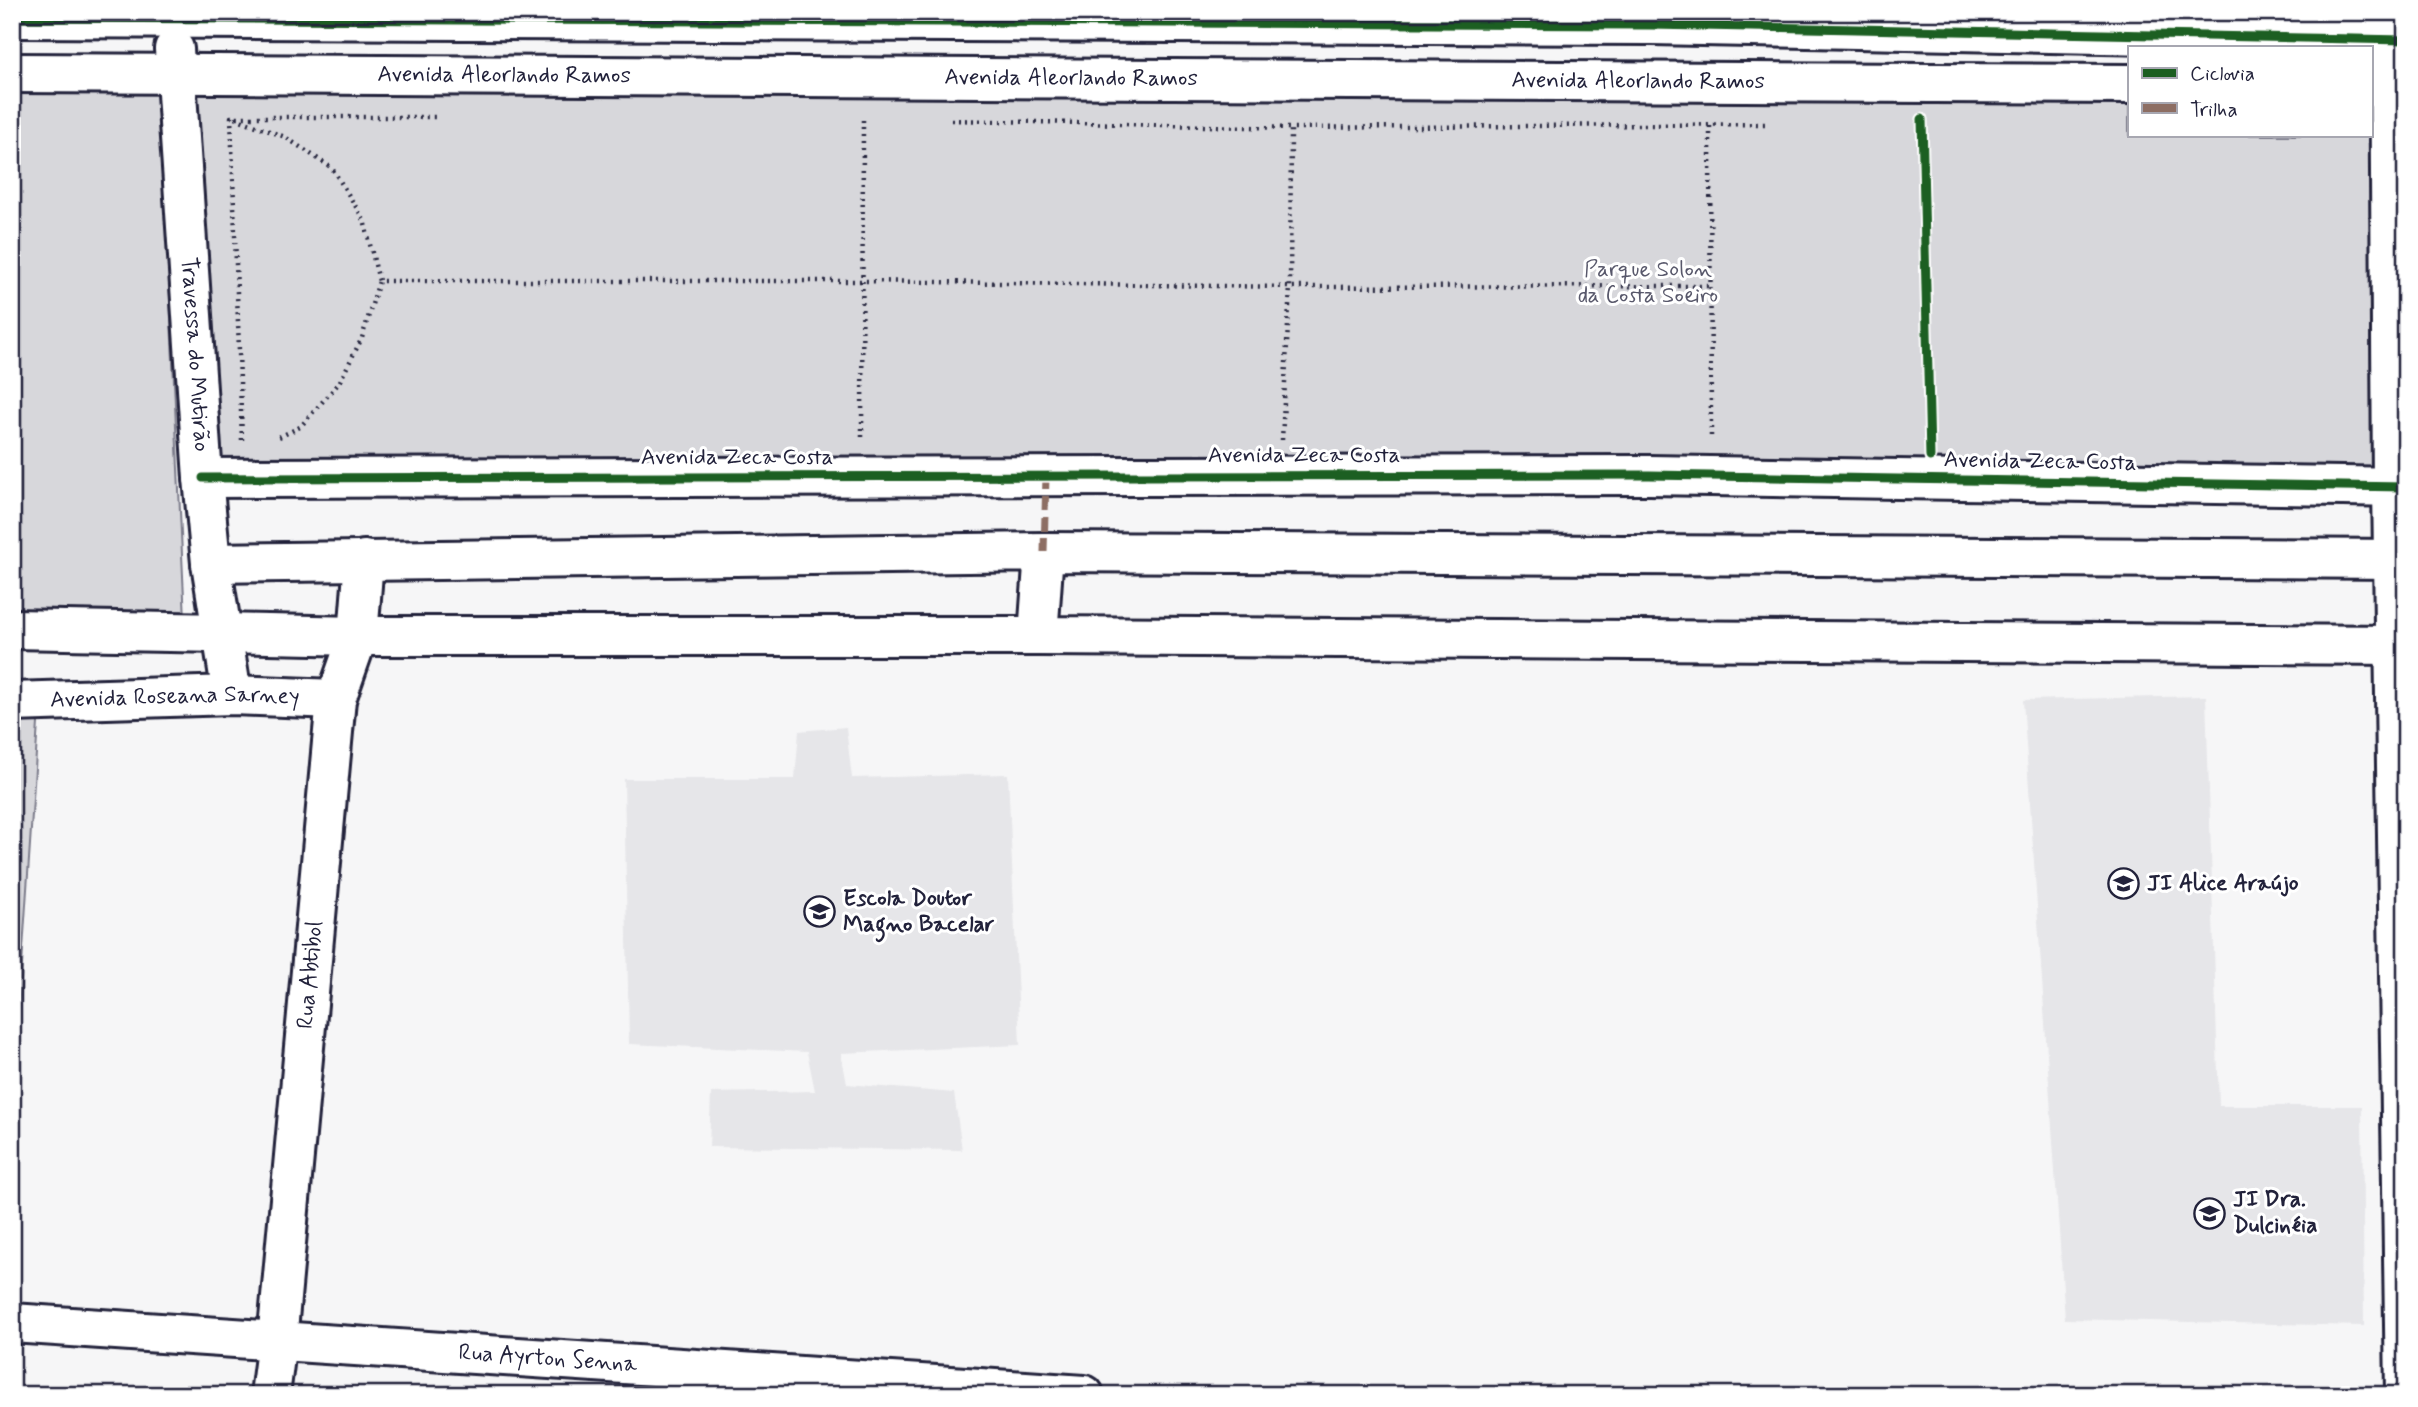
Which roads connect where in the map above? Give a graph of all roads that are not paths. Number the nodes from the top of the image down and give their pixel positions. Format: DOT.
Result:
graph roads {
  1 [pos="170,15"];
  2 [pos="874,16"];
  3 [pos="12,18"];
  4 [pos="1651,18"];
  5 [pos="2395,30"];
  6 [pos="12,73"];
  7 [pos="177,73"];
  8 [pos="1658,82"];
  9 [pos="2128,84"];
  10 [pos="2388,86"];
  11 [pos="203,478"];
  12 [pos="2399,487"];
  13 [pos="1044,552"];
  14 [pos="2400,559"];
  15 [pos="364,560"];
  16 [pos="211,563"];
  17 [pos="12,629"];
  18 [pos="222,633"];
  19 [pos="358,636"];
  20 [pos="1038,636"];
  21 [pos="2401,645"];
  22 [pos="232,695"];
  23 [pos="336,699"];
  24 [pos="12,702"];
  25 [pos="12,1323"];
  26 [pos="277,1341"];
  27 [pos="270,1395"];
  28 [pos="1084,1395"];
  29 [pos="2405,1395"];
  1 -- 2 [label="street"];
  1 -- 3 [label="street"];
  1 -- 7 [label="street, Travessa do Mutirão"];
  2 -- 4 [label="street"];
  4 -- 5 [label="street"];
  4 -- 8 [label="street"];
  5 -- 10 [label="street"];
  6 -- 7 [label="street, Avenida Aleorlando Ramos"];
  7 -- 8 [label="street, Avenida Aleorlando Ramos"];
  7 -- 11 [label="street, Travessa do Mutirão"];
  8 -- 9 [label="street, Avenida Aleorlando Ramos"];
  10 -- 12 [label="street"];
  11 -- 12 [label="street, Avenida Zeca Costa"];
  11 -- 16 [label="street, Travessa do Mutirão"];
  12 -- 14 [label="street"];
  13 -- 14 [label="street"];
  13 -- 15 [label="street"];
  13 -- 20 [label="street"];
  14 -- 21 [label="street"];
  15 -- 16 [label="street"];
  15 -- 19 [label="street, Rua Abtibol"];
  16 -- 18 [label="street, Travessa do Mutirão"];
  17 -- 18 [label="street"];
  18 -- 19 [label="street"];
  18 -- 22 [label="street, Travessa do Mutirão"];
  19 -- 20 [label="street"];
  19 -- 23 [label="street, Rua Abtibol"];
  20 -- 21 [label="street"];
  21 -- 29 [label="street"];
  22 -- 23 [label="street, Avenida Roseana Sarney"];
  22 -- 24 [label="street, Avenida Roseana Sarney"];
  23 -- 26 [label="street, Rua Abtibol"];
  25 -- 26 [label="street, Rua Ayrton Senna"];
  26 -- 27 [label="street, Rua Abtibol"];
  26 -- 28 [label="street, Rua Ayrton Senna"];
}
